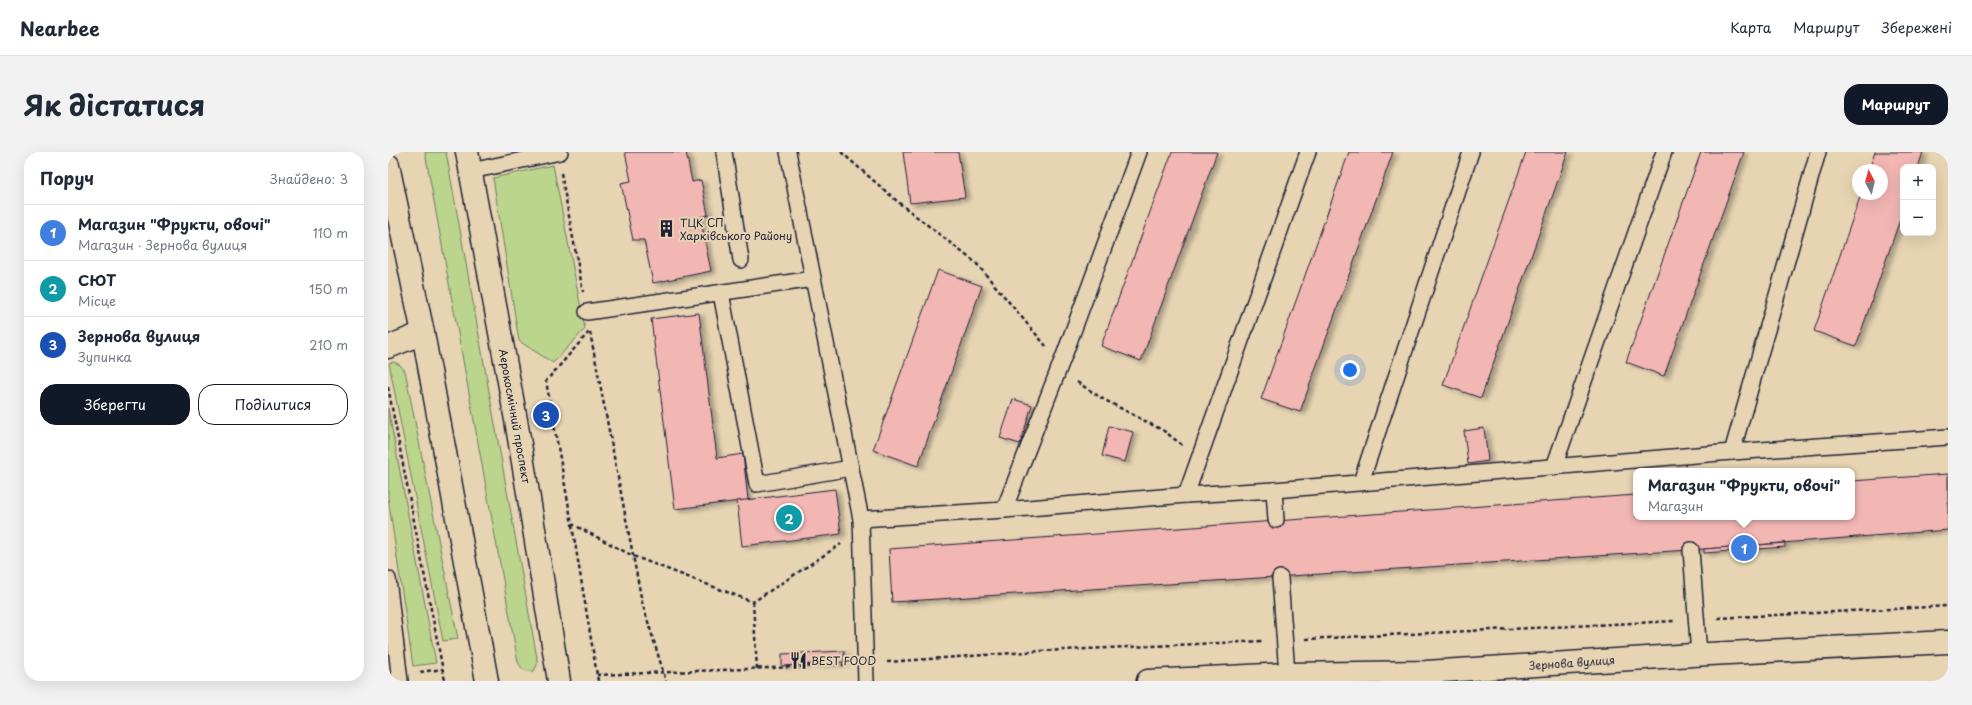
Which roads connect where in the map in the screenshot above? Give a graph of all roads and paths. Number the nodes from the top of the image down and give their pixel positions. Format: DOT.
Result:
graph roads {
  1 [pos="558,152"];
  2 [pos="724,152"];
  3 [pos="788,152"];
  4 [pos="841,152"];
  5 [pos="1139,152"];
  6 [pos="1308,152"];
  7 [pos="1471,152"];
  8 [pos="1664,152"];
  9 [pos="1818,152"];
  10 [pos="469,162"];
  11 [pos="388,165"];
  12 [pos="741,260"];
  13 [pos="813,279"];
  14 [pos="721,293"];
  15 [pos="587,312"];
  16 [pos="423,333"];
  17 [pos="388,347"];
  18 [pos="1061,364"];
  19 [pos="388,387"];
  20 [pos="1948,437"];
  21 [pos="1732,452"];
  22 [pos="1199,459"];
  23 [pos="1686,464"];
  24 [pos="1554,467"];
  25 [pos="851,468"];
  26 [pos="1361,482"];
  27 [pos="1274,490"];
  28 [pos="1186,495"];
  29 [pos="1004,510"];
  30 [pos="1276,520"];
  31 [pos="572,524"];
  32 [pos="861,525"];
  33 [pos="1691,550"];
  34 [pos="633,556"];
  35 [pos="1280,578"];
  36 [pos="388,579"];
  37 [pos="753,602"];
  38 [pos="1948,642"];
  39 [pos="1699,654"];
  40 [pos="757,669"];
  41 [pos="1287,674"];
  42 [pos="1427,676"];
  43 [pos="400,681"];
  44 [pos="446,681"];
  45 [pos="487,681"];
  46 [pos="559,681"];
  47 [pos="598,681"];
  48 [pos="666,681"];
  49 [pos="866,681"];
  50 [pos="1148,681"];
  1 -- 10 [label="lane"];
  1 -- 15 [label="path"];
  2 -- 12 [label="lane"];
  3 -- 13 [label="lane"];
  4 -- 18 [label="path"];
  5 -- 18 [label="lane"];
  6 -- 22 [label="lane"];
  7 -- 26 [label="lane"];
  8 -- 24 [label="lane"];
  9 -- 21 [label="lane"];
  10 -- 46 [label="main road, Аерокосмічний проспект"];
  11 -- 16 [label="main road"];
  13 -- 14 [label="lane"];
  13 -- 25 [label="lane"];
  14 -- 15 [label="lane"];
  14 -- 25 [label="lane"];
  16 -- 17 [label="main road"];
  16 -- 45 [label="main road"];
  18 -- 22 [label="path"];
  18 -- 29 [label="lane"];
  19 -- 44 [label="path"];
  20 -- 21 [label="lane"];
  21 -- 23 [label="lane"];
  22 -- 28 [label="lane"];
  23 -- 24 [label="lane"];
  24 -- 26 [label="lane"];
  25 -- 32 [label="lane"];
  26 -- 27 [label="lane"];
  27 -- 28 [label="lane"];
  27 -- 30 [label="lane"];
  28 -- 29 [label="lane"];
  29 -- 32 [label="lane"];
  31 -- 34 [label="path"];
  31 -- 34 [label="path"];
  31 -- 47 [label="path"];
  32 -- 37 [label="path"];
  32 -- 49 [label="lane"];
  33 -- 39 [label="lane"];
  34 -- 37 [label="path"];
  34 -- 48 [label="path"];
  35 -- 41 [label="lane"];
  36 -- 43 [label="lane"];
  37 -- 40 [label="path"];
  38 -- 39 [label="main road, Зернова вулиця"];
  39 -- 42 [label="main road, Зернова вулиця"];
  41 -- 42 [label="main road, Зернова вулиця"];
  41 -- 50 [label="main road, Зернова вулиця"];
}
